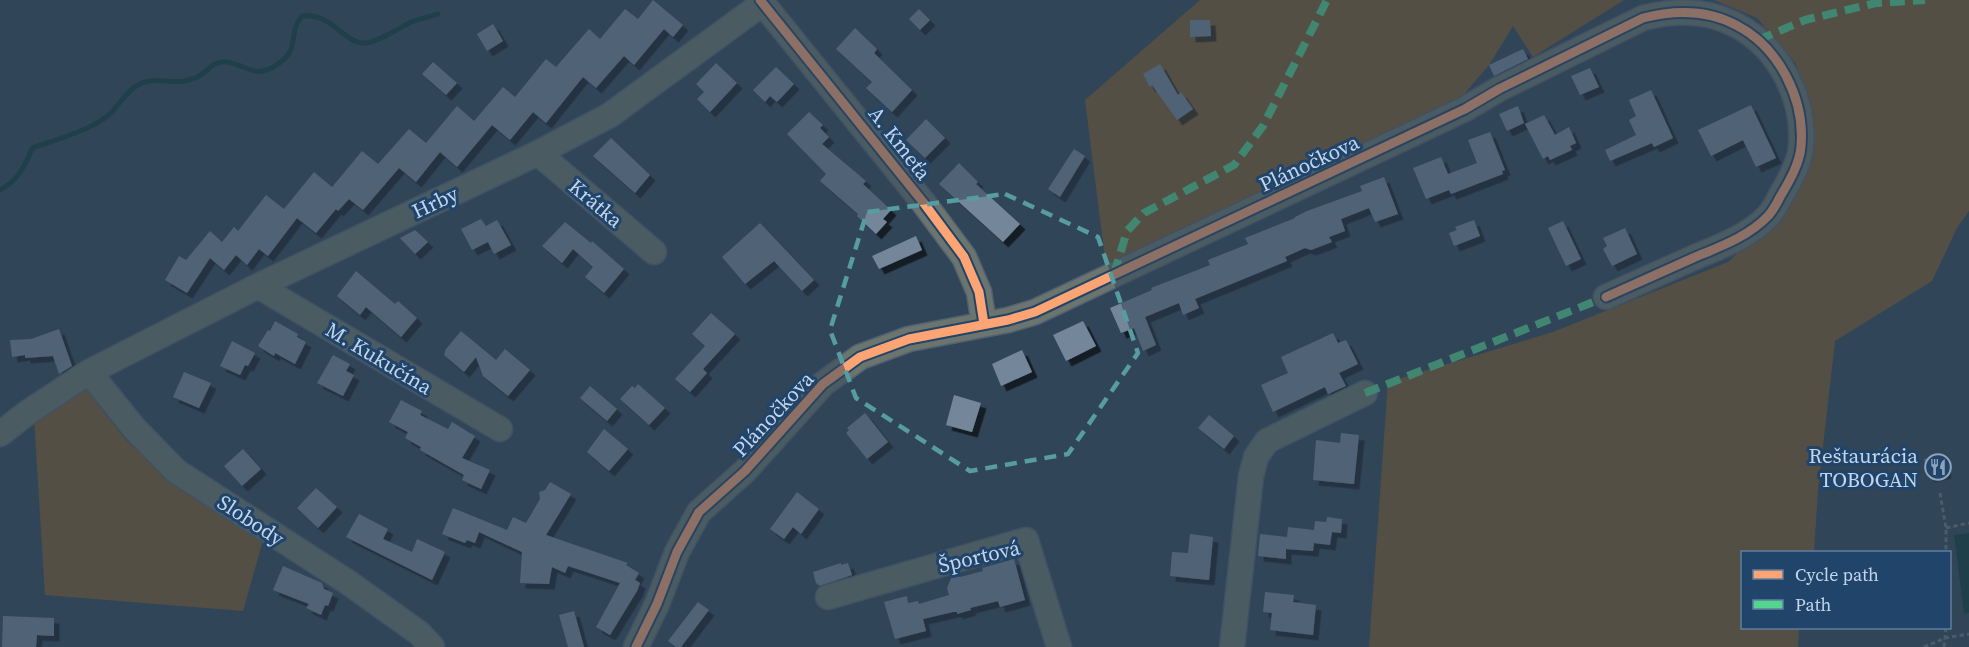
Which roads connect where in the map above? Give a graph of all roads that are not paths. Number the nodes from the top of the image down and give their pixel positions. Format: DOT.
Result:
graph roads {
  1 [pos="762,2"];
  2 [pos="538,153"];
  3 [pos="654,252"];
  4 [pos="258,286"];
  5 [pos="1606,297"];
  6 [pos="984,324"];
  7 [pos="89,372"];
  8 [pos="1365,393"];
  9 [pos="500,429"];
  10 [pos="0,434"];
  11 [pos="828,597"];
  12 [pos="432,647"];
  13 [pos="636,647"];
  14 [pos="1059,647"];
  15 [pos="1232,647"];
  1 -- 2 [label="street, Hrby"];
  1 -- 6 [label="street, A. Kmeťa"];
  2 -- 3 [label="street, Krátka"];
  2 -- 4 [label="street, Hrby"];
  4 -- 7 [label="street, Hrby"];
  4 -- 9 [label="street, M. Kukučína"];
  5 -- 6 [label="street, Plánočkova"];
  6 -- 13 [label="street, Plánočkova"];
  7 -- 10 [label="street, Hrby"];
  7 -- 12 [label="street, Slobody"];
  8 -- 15 [label="street"];
  11 -- 14 [label="street, Športová"];
}
